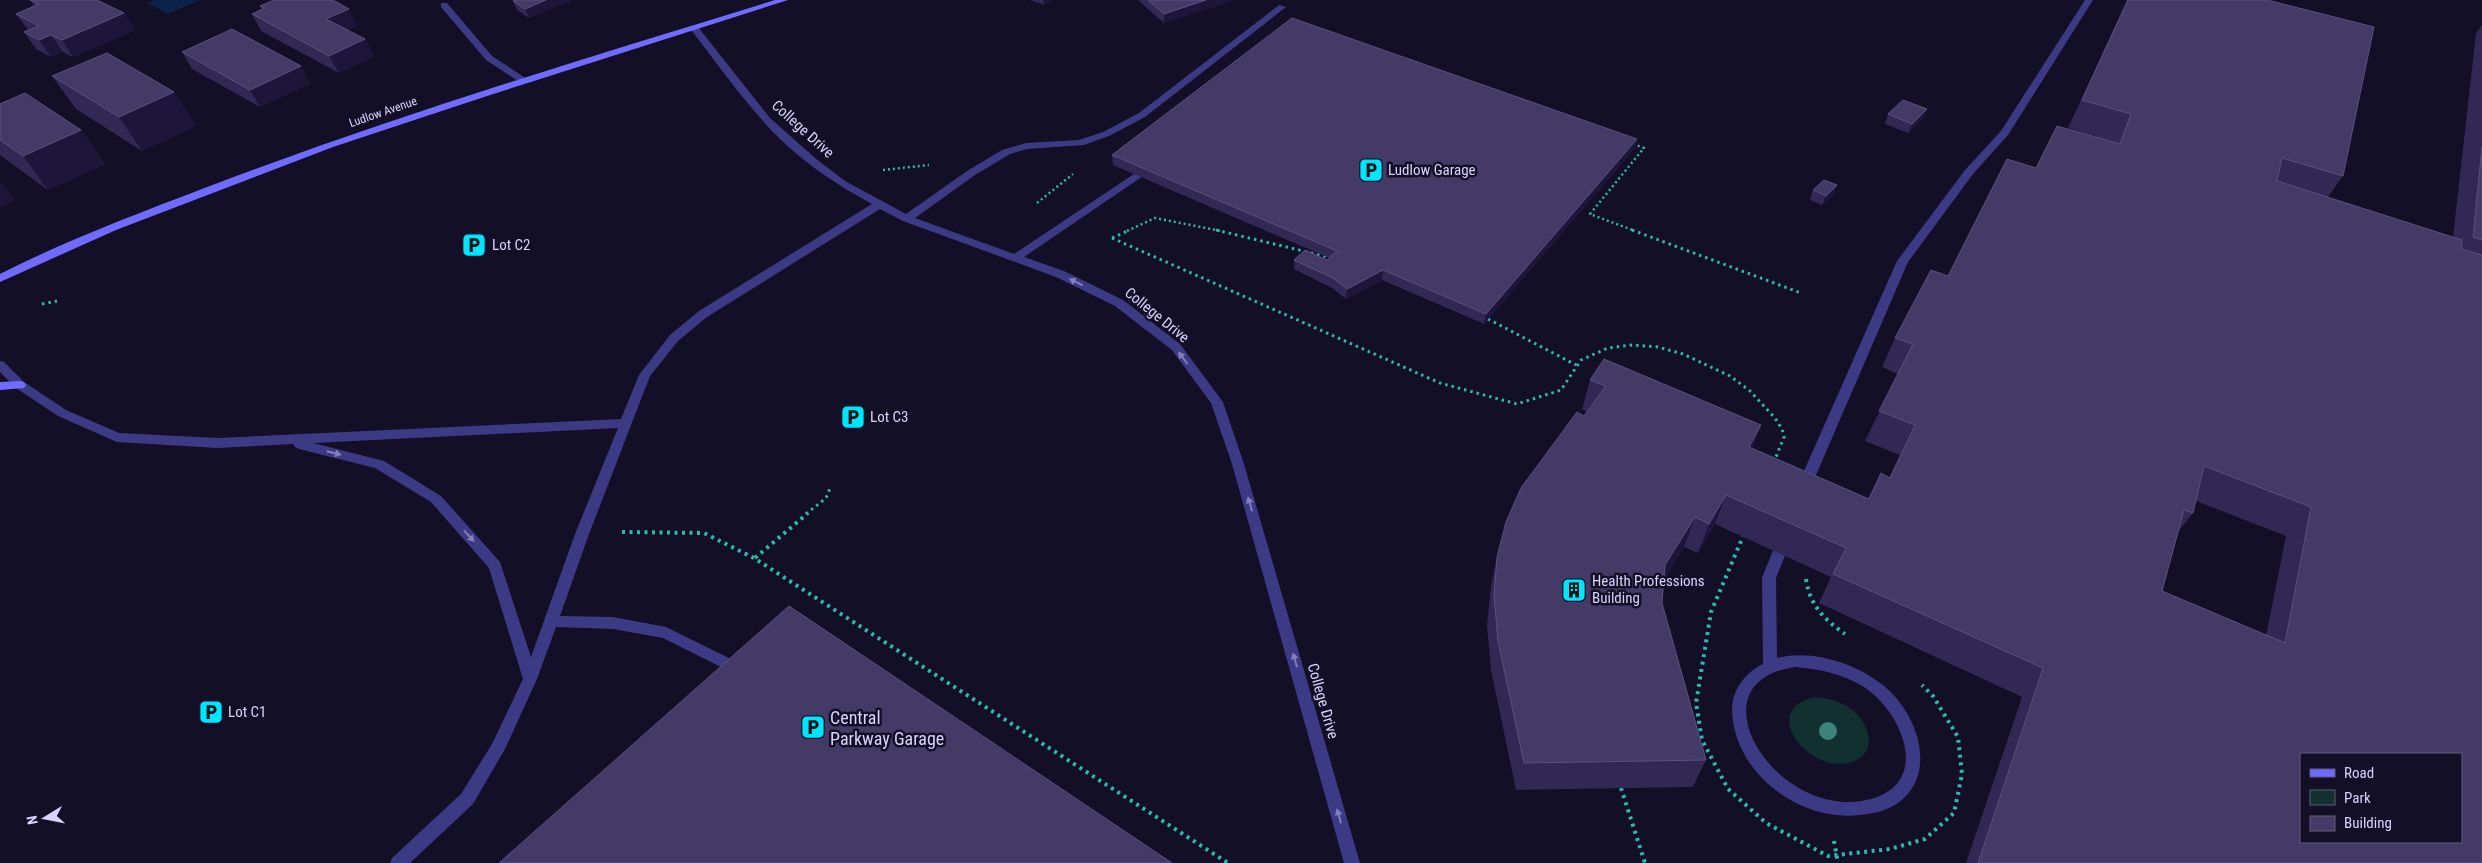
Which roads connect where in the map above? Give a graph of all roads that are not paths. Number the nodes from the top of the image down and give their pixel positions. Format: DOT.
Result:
graph roads {
  1 [pos="784,0"];
  2 [pos="2089,0"];
  3 [pos="444,5"];
  4 [pos="1282,7"];
  5 [pos="694,29"];
  6 [pos="524,81"];
  7 [pos="1138,176"];
  8 [pos="880,204"];
  9 [pos="908,219"];
  10 [pos="1016,257"];
  11 [pos="0,278"];
  12 [pos="0,365"];
  13 [pos="20,385"];
  14 [pos="0,386"];
  15 [pos="626,422"];
  16 [pos="287,441"];
  17 [pos="1797,505"];
  18 [pos="1790,523"];
  19 [pos="551,621"];
  20 [pos="1770,666"];
  21 [pos="734,667"];
  22 [pos="530,679"];
  23 [pos="398,863"];
  24 [pos="1352,863"];
  1 -- 5 [label="main road, Ludlow Avenue"];
  2 -- 17 [label="lane"];
  3 -- 6 [label="lane"];
  4 -- 9 [label="lane"];
  5 -- 6 [label="main road, Ludlow Avenue"];
  5 -- 8 [label="lane, College Drive"];
  6 -- 11 [label="main road, Ludlow Avenue"];
  7 -- 10 [label="lane"];
  8 -- 9 [label="lane, College Drive"];
  8 -- 15 [label="lane"];
  9 -- 10 [label="lane, College Drive"];
  24 -- 10 [label="lane, College Drive, one-way"];
  12 -- 13 [label="lane"];
  13 -- 14 [label="main road"];
  13 -- 16 [label="lane"];
  15 -- 16 [label="lane"];
  15 -- 19 [label="lane"];
  16 -- 22 [label="lane, one-way"];
  18 -- 20 [label="lane"];
  19 -- 21 [label="lane"];
  19 -- 22 [label="lane"];
  20 -- 20 [label="lane"];
  22 -- 23 [label="lane"];
}
